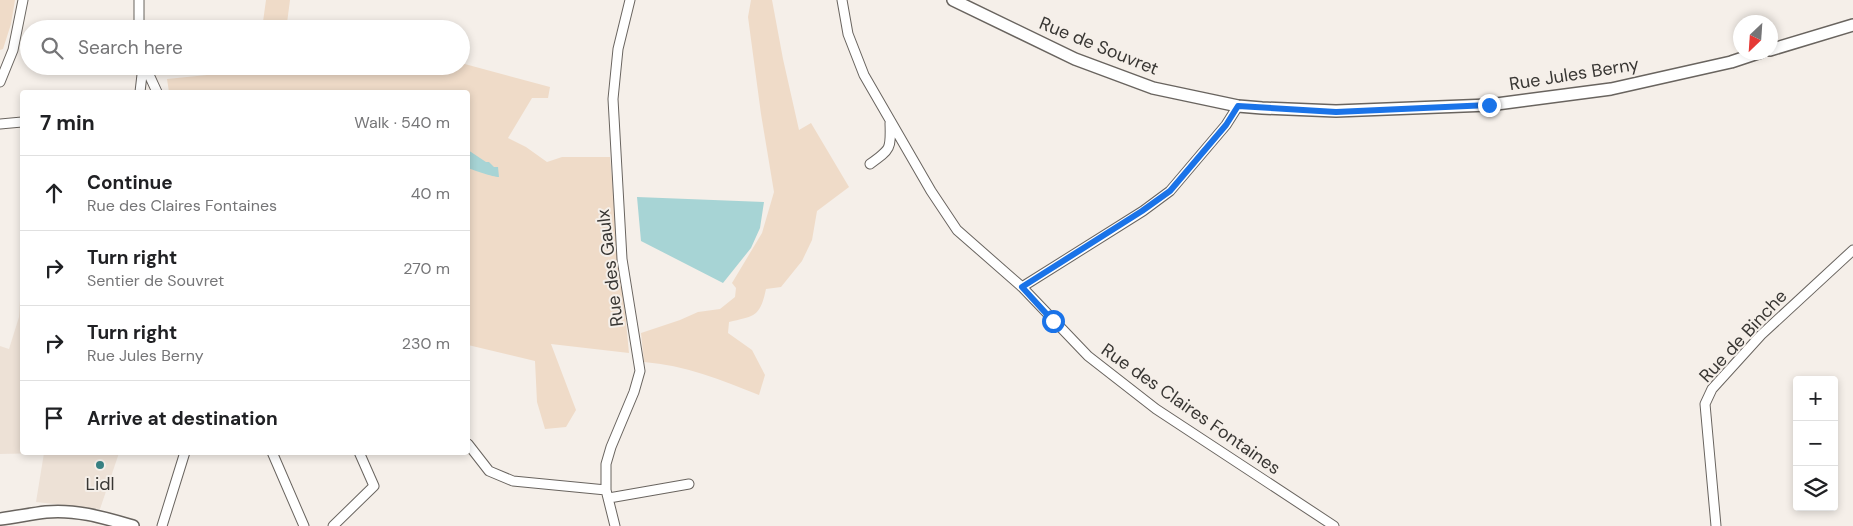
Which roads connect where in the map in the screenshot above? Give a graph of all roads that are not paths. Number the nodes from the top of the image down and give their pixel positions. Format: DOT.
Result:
graph roads {
  1 [pos="24,0"];
  2 [pos="139,0"];
  3 [pos="630,0"];
  4 [pos="842,0"];
  5 [pos="953,0"];
  6 [pos="139,20"];
  7 [pos="1853,25"];
  8 [pos="1778,48"];
  9 [pos="1737,60"];
  10 [pos="143,75"];
  11 [pos="148,75"];
  12 [pos="0,82"];
  13 [pos="140,90"];
  14 [pos="156,90"];
  15 [pos="1238,106"];
  16 [pos="890,120"];
  17 [pos="20,122"];
  18 [pos="0,124"];
  19 [pos="870,164"];
  20 [pos="1853,250"];
  21 [pos="1022,287"];
  22 [pos="470,447"];
  23 [pos="184,455"];
  24 [pos="273,455"];
  25 [pos="360,455"];
  26 [pos="689,484"];
  27 [pos="607,494"];
  28 [pos="0,519"];
  29 [pos="133,526"];
  30 [pos="162,526"];
  31 [pos="304,526"];
  32 [pos="333,526"];
  33 [pos="614,526"];
  34 [pos="1334,526"];
  35 [pos="1716,526"];
  1 -- 12 [label="street"];
  2 -- 6 [label="street"];
  3 -- 27 [label="street, Rue des Gaulx"];
  4 -- 16 [label="street, Rue des Claires Fontaines"];
  5 -- 15 [label="main road, Rue de Souvret"];
  7 -- 8 [label="main road"];
  9 -- 15 [label="main road, Rue Jules Berny"];
  10 -- 13 [label="street"];
  11 -- 14 [label="street"];
  15 -- 21 [label="street"];
  16 -- 19 [label="street"];
  16 -- 21 [label="street, Rue des Claires Fontaines"];
  17 -- 18 [label="street"];
  20 -- 35 [label="street, Rue de Binche"];
  21 -- 34 [label="street, Rue des Claires Fontaines"];
  22 -- 27 [label="street"];
  23 -- 30 [label="street"];
  24 -- 31 [label="street"];
  25 -- 32 [label="street"];
  26 -- 27 [label="street"];
  27 -- 33 [label="street, Rue des Gaulx"];
  28 -- 29 [label="main road"];
}
